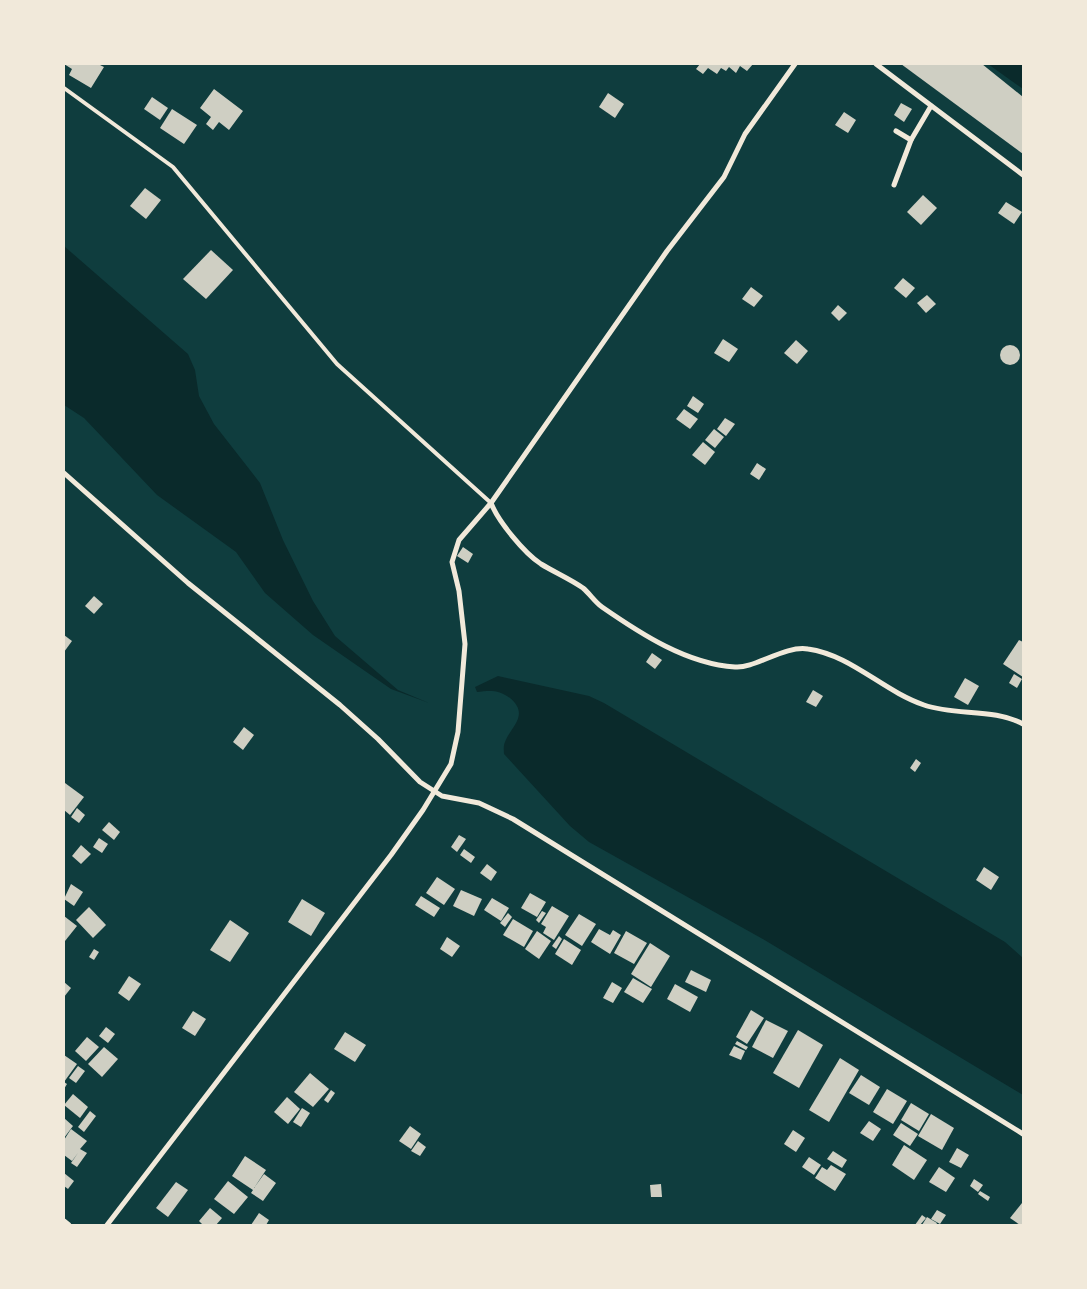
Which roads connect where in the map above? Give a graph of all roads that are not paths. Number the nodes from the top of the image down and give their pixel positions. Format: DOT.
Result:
graph roads {
  1 [pos="795,64"];
  2 [pos="876,64"];
  3 [pos="64,88"];
  4 [pos="931,106"];
  5 [pos="896,130"];
  6 [pos="911,140"];
  7 [pos="1023,175"];
  8 [pos="894,186"];
  9 [pos="64,473"];
  10 [pos="491,503"];
  11 [pos="1023,724"];
  12 [pos="434,792"];
  13 [pos="1023,1134"];
  14 [pos="64,1221"];
  15 [pos="69,1225"];
  16 [pos="107,1225"];
  1 -- 10 [label="street"];
  2 -- 4 [label="street"];
  3 -- 10 [label="lane"];
  4 -- 6 [label="street"];
  4 -- 7 [label="street"];
  5 -- 6 [label="street"];
  6 -- 8 [label="street"];
  9 -- 12 [label="street"];
  10 -- 11 [label="street"];
  10 -- 12 [label="street"];
  12 -- 13 [label="street"];
  12 -- 16 [label="street"];
  14 -- 15 [label="street"];
}
